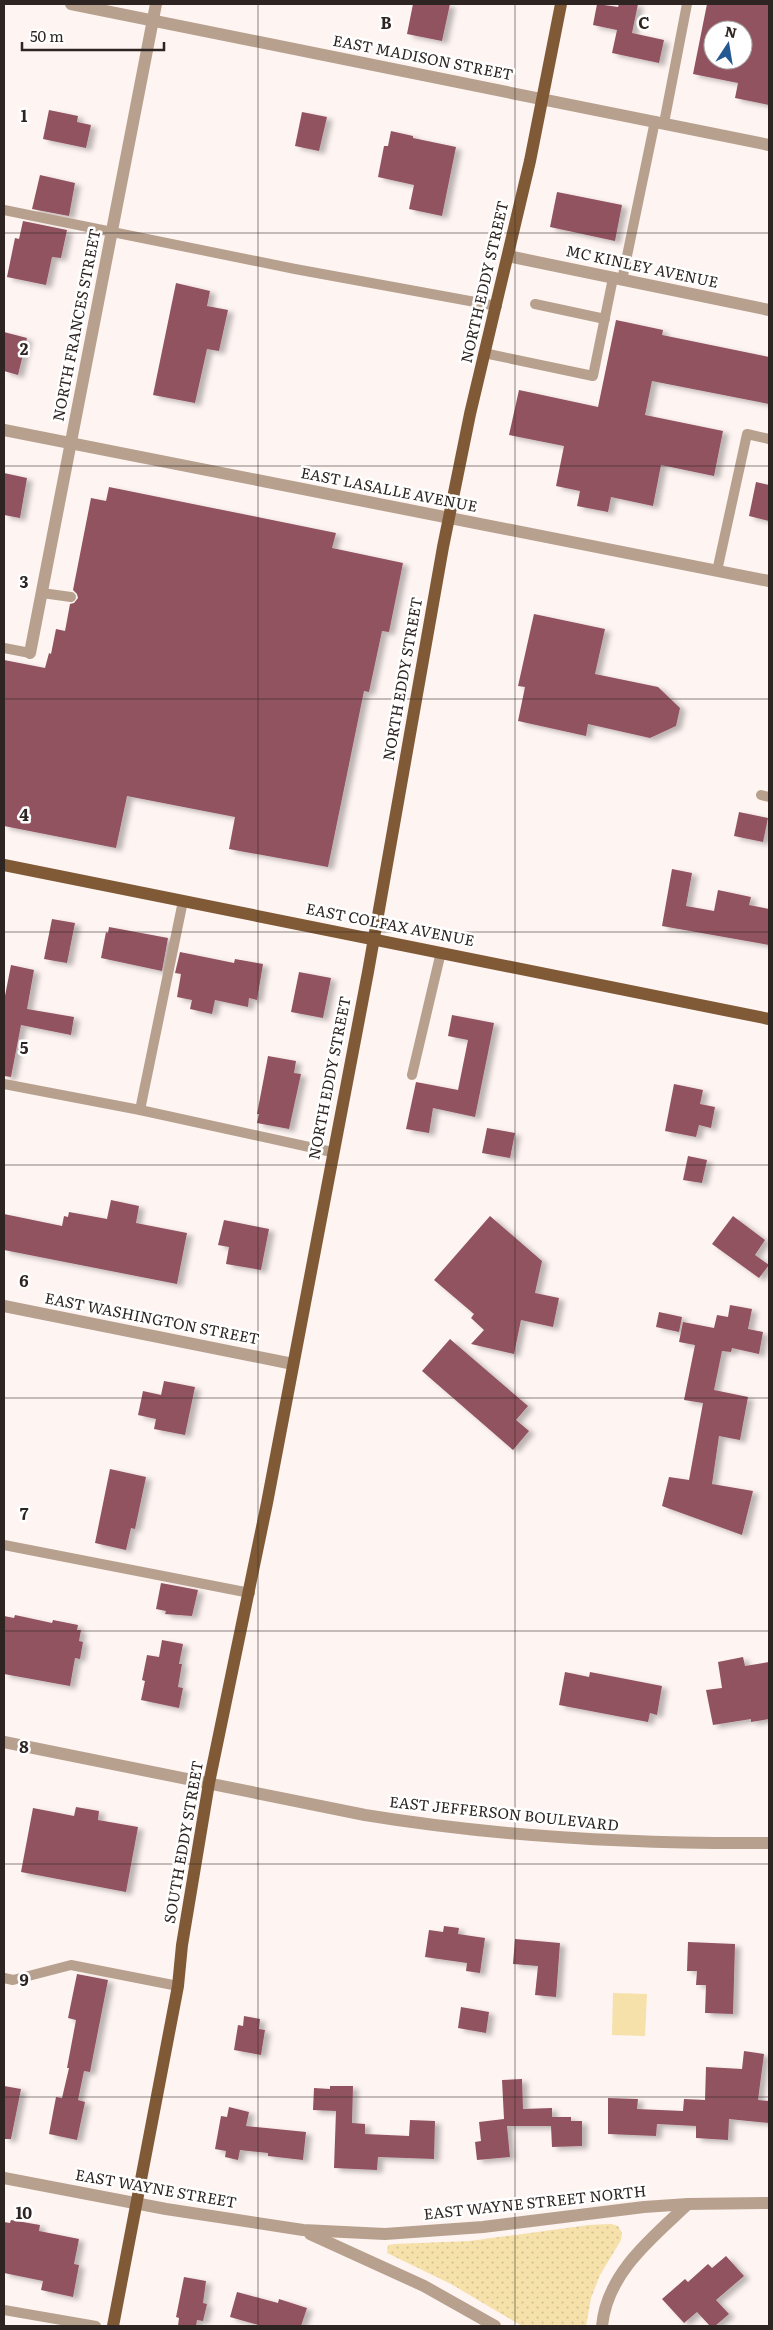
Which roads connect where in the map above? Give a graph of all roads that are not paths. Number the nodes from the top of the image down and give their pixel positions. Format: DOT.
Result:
graph roads {
  1 [pos="71,4"];
  2 [pos="156,4"];
  3 [pos="561,4"];
  4 [pos="687,4"];
  5 [pos="153,20"];
  6 [pos="542,98"];
  7 [pos="659,122"];
  8 [pos="769,145"];
  9 [pos="4,210"];
  10 [pos="112,231"];
  11 [pos="508,256"];
  12 [pos="617,279"];
  13 [pos="535,304"];
  14 [pos="497,306"];
  15 [pos="769,310"];
  16 [pos="605,319"];
  17 [pos="484,353"];
  18 [pos="4,430"];
  19 [pos="769,439"];
  20 [pos="71,443"];
  21 [pos="449,518"];
  22 [pos="717,571"];
  23 [pos="769,581"];
  24 [pos="42,593"];
  25 [pos="71,597"];
  26 [pos="4,648"];
  27 [pos="30,653"];
  28 [pos="4,865"];
  29 [pos="183,901"];
  30 [pos="374,938"];
  31 [pos="441,952"];
  32 [pos="769,1018"];
  33 [pos="412,1075"];
  34 [pos="4,1084"];
  35 [pos="140,1110"];
  36 [pos="332,1152"];
  37 [pos="4,1306"];
  38 [pos="293,1364"];
  39 [pos="4,1544"];
  40 [pos="250,1593"];
  41 [pos="4,1742"];
  42 [pos="209,1783"];
  43 [pos="769,1843"];
  44 [pos="4,1978"];
  45 [pos="178,1986"];
  46 [pos="4,2178"];
  47 [pos="769,2203"];
  48 [pos="136,2204"];
  49 [pos="688,2204"];
  50 [pos="303,2230"];
  51 [pos="4,2310"];
  52 [pos="604,2320"];
  53 [pos="96,2326"];
  54 [pos="113,2326"];
  55 [pos="495,2326"];
  1 -- 5 [label="street, EAST MADISON STREET"];
  2 -- 5 [label="street, NORTH FRANCES STREET"];
  3 -- 6 [label="main road, NORTH EDDY STREET"];
  4 -- 7 [label="lane"];
  5 -- 6 [label="street, EAST MADISON STREET"];
  5 -- 10 [label="street, NORTH FRANCES STREET"];
  6 -- 7 [label="street, EAST MADISON STREET"];
  6 -- 11 [label="main road, NORTH EDDY STREET"];
  7 -- 8 [label="street, EAST MADISON STREET"];
  7 -- 12 [label="lane"];
  9 -- 10 [label="lane"];
  10 -- 14 [label="lane"];
  10 -- 20 [label="street, NORTH FRANCES STREET"];
  11 -- 12 [label="street, MC KINLEY AVENUE"];
  11 -- 14 [label="main road, NORTH EDDY STREET"];
  12 -- 15 [label="street, MC KINLEY AVENUE"];
  12 -- 16 [label="lane"];
  13 -- 16 [label="lane"];
  14 -- 17 [label="main road, NORTH EDDY STREET"];
  16 -- 17 [label="lane"];
  17 -- 21 [label="main road, NORTH EDDY STREET"];
  18 -- 20 [label="street, EAST LASALLE AVENUE"];
  19 -- 22 [label="lane"];
  20 -- 21 [label="street, EAST LASALLE AVENUE"];
  20 -- 24 [label="street, NORTH FRANCES STREET"];
  21 -- 22 [label="street, EAST LASALLE AVENUE"];
  21 -- 30 [label="main road, NORTH EDDY STREET"];
  22 -- 23 [label="street, EAST LASALLE AVENUE"];
  24 -- 25 [label="lane"];
  24 -- 27 [label="street, NORTH FRANCES STREET"];
  26 -- 27 [label="lane"];
  28 -- 29 [label="main road, EAST COLFAX AVENUE"];
  29 -- 30 [label="main road, EAST COLFAX AVENUE"];
  29 -- 35 [label="lane"];
  30 -- 31 [label="main road, EAST COLFAX AVENUE"];
  30 -- 36 [label="main road, NORTH EDDY STREET"];
  31 -- 32 [label="main road, EAST COLFAX AVENUE"];
  31 -- 33 [label="lane"];
  34 -- 35 [label="lane"];
  35 -- 36 [label="lane"];
  36 -- 38 [label="main road, NORTH EDDY STREET"];
  37 -- 38 [label="street, EAST WASHINGTON STREET"];
  38 -- 40 [label="main road, SOUTH EDDY STREET"];
  39 -- 40 [label="lane"];
  40 -- 42 [label="main road, SOUTH EDDY STREET"];
  41 -- 42 [label="street, EAST JEFFERSON BOULEVARD"];
  42 -- 43 [label="street, EAST JEFFERSON BOULEVARD"];
  42 -- 45 [label="main road, SOUTH EDDY STREET"];
  44 -- 45 [label="lane"];
  45 -- 48 [label="main road, SOUTH EDDY STREET"];
  46 -- 48 [label="street, EAST WAYNE STREET"];
  47 -- 49 [label="street, EAST WAYNE STREET NORTH"];
  48 -- 50 [label="street, EAST WAYNE STREET"];
  48 -- 54 [label="main road, SOUTH EDDY STREET"];
  49 -- 50 [label="street, EAST WAYNE STREET NORTH"];
  49 -- 52 [label="street"];
  50 -- 55 [label="street"];
  51 -- 53 [label="lane"];
}
